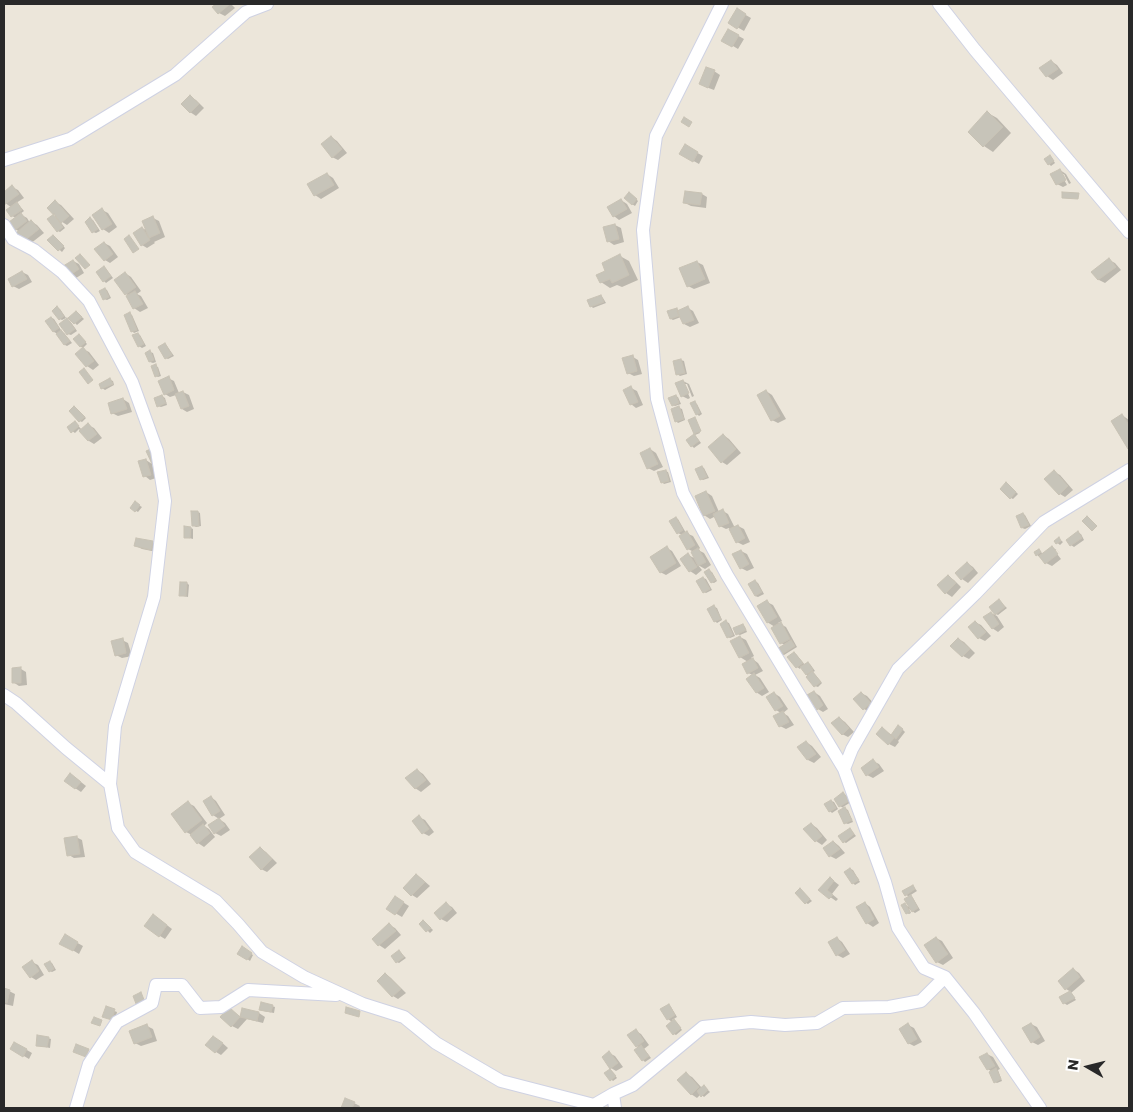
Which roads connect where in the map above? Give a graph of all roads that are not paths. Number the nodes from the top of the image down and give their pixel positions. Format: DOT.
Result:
graph roads {
  1 [pos="266,4"];
  2 [pos="722,4"];
  3 [pos="939,4"];
  4 [pos="4,160"];
  5 [pos="4,225"];
  6 [pos="1129,232"];
  7 [pos="1129,470"];
  8 [pos="4,695"];
  9 [pos="844,769"];
  10 [pos="110,784"];
  11 [pos="945,977"];
  12 [pos="346,996"];
  13 [pos="613,1094"];
  14 [pos="573,1104"];
  15 [pos="76,1108"];
  16 [pos="615,1108"];
  17 [pos="1040,1108"];
  1 -- 4 [label="street"];
  2 -- 9 [label="street"];
  3 -- 6 [label="street"];
  5 -- 10 [label="street"];
  7 -- 9 [label="street"];
  8 -- 10 [label="street"];
  9 -- 11 [label="street"];
  10 -- 12 [label="street"];
  11 -- 13 [label="street"];
  11 -- 17 [label="street"];
  12 -- 14 [label="street"];
  12 -- 15 [label="street"];
  13 -- 14 [label="street"];
  13 -- 16 [label="street"];
}
